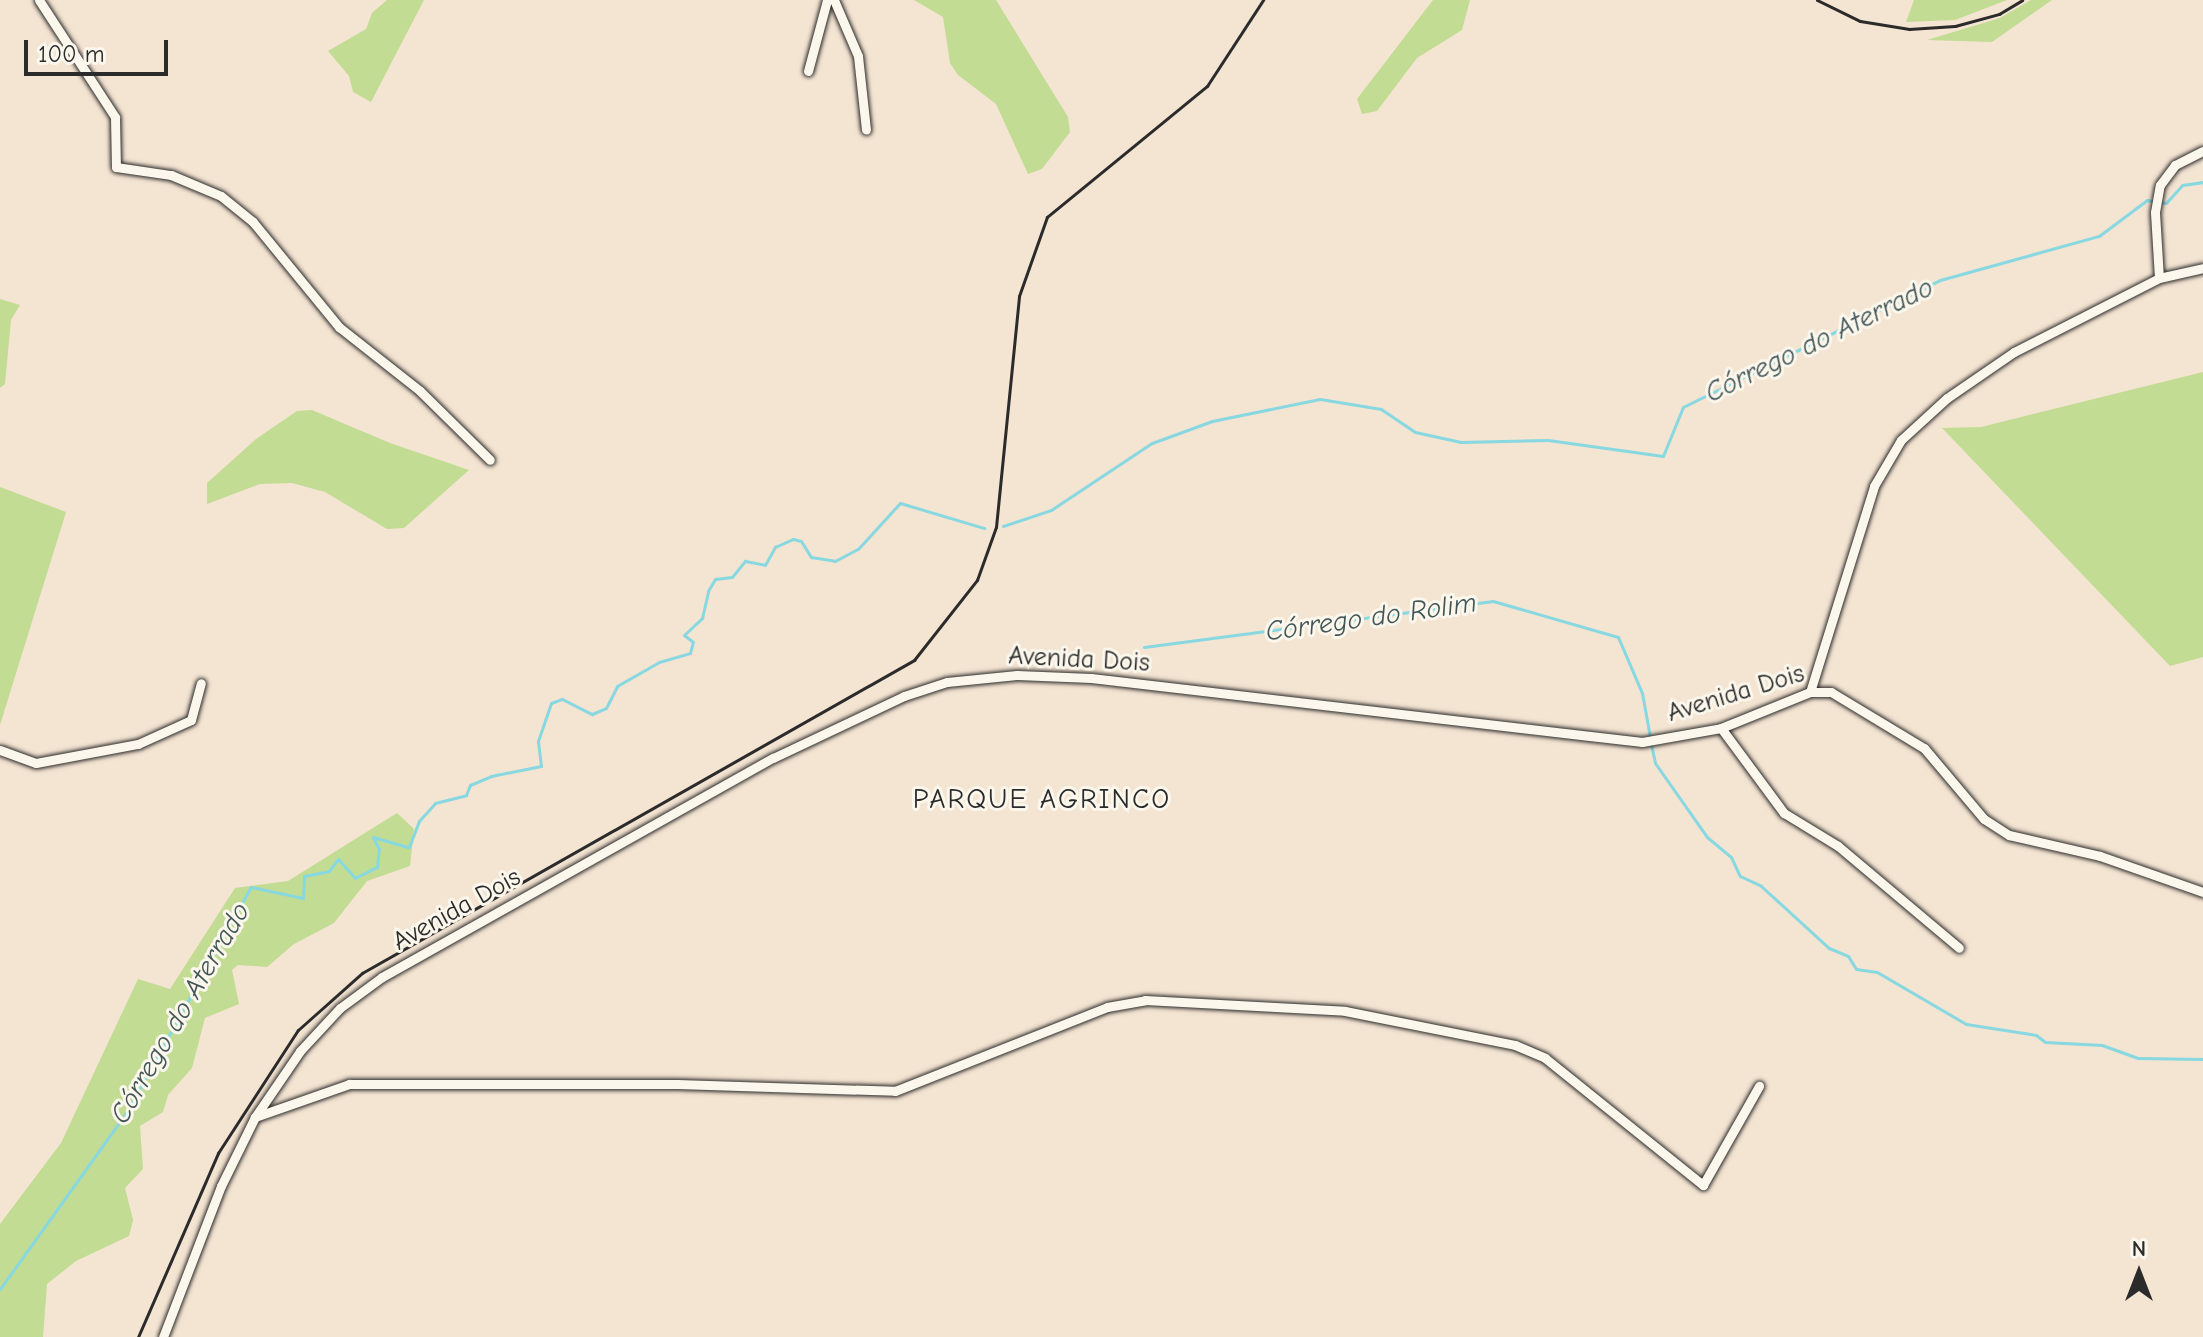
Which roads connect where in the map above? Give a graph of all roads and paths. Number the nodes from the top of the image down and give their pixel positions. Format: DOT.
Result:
graph roads {
  1 [pos="39,0"];
  2 [pos="827,0"];
  3 [pos="834,0"];
  4 [pos="808,71"];
  5 [pos="866,130"];
  6 [pos="2203,151"];
  7 [pos="2203,268"];
  8 [pos="2159,278"];
  9 [pos="490,460"];
  10 [pos="201,683"];
  11 [pos="1810,692"];
  12 [pos="1721,728"];
  13 [pos="0,750"];
  14 [pos="2203,892"];
  15 [pos="1959,948"];
  16 [pos="1759,1086"];
  17 [pos="255,1117"];
  18 [pos="163,1337"];
  1 -- 9 [label="street"];
  2 -- 4 [label="street"];
  3 -- 5 [label="street"];
  6 -- 8 [label="street"];
  7 -- 8 [label="street"];
  8 -- 11 [label="street"];
  10 -- 13 [label="street"];
  11 -- 12 [label="street, Avenida Dois"];
  11 -- 14 [label="street, Avenida Dois"];
  12 -- 15 [label="street"];
  12 -- 17 [label="street, Avenida Dois"];
  16 -- 17 [label="street"];
  17 -- 18 [label="street, Avenida Dois"];
}
